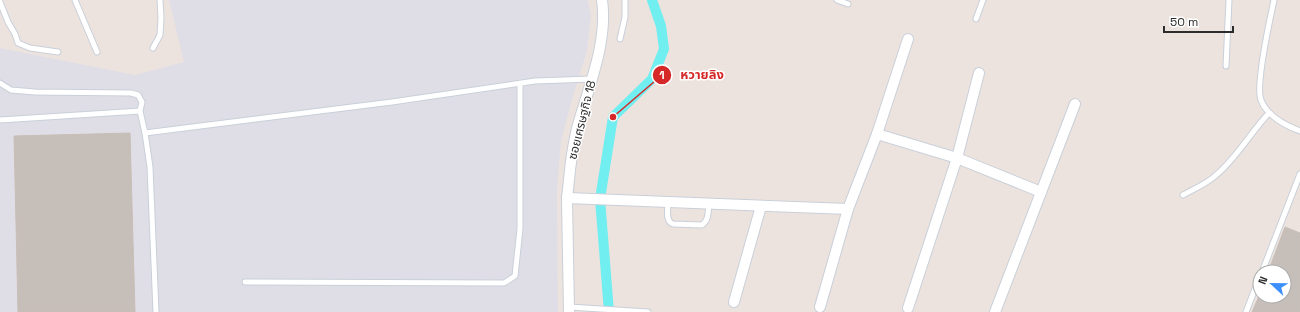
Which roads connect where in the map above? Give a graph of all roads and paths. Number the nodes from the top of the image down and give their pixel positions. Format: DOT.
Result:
graph roads {
  1 [pos="75,0"];
  2 [pos="160,0"];
  3 [pos="602,0"];
  4 [pos="625,0"];
  5 [pos="837,0"];
  6 [pos="983,0"];
  7 [pos="1229,0"];
  8 [pos="1274,0"];
  9 [pos="0,2"];
  10 [pos="848,4"];
  11 [pos="976,19"];
  12 [pos="620,39"];
  13 [pos="908,39"];
  14 [pos="153,48"];
  15 [pos="58,52"];
  16 [pos="97,52"];
  17 [pos="1226,66"];
  18 [pos="979,74"];
  19 [pos="592,79"];
  20 [pos="0,83"];
  21 [pos="520,84"];
  22 [pos="1075,104"];
  23 [pos="140,111"];
  24 [pos="1269,113"];
  25 [pos="0,120"];
  26 [pos="1300,131"];
  27 [pos="145,133"];
  28 [pos="877,134"];
  29 [pos="957,158"];
  30 [pos="1300,174"];
  31 [pos="1041,192"];
  32 [pos="1183,195"];
  33 [pos="567,198"];
  34 [pos="668,202"];
  35 [pos="709,204"];
  36 [pos="761,206"];
  37 [pos="848,209"];
  38 [pos="1265,264"];
  39 [pos="245,282"];
  40 [pos="1252,297"];
  41 [pos="734,302"];
  42 [pos="820,307"];
  43 [pos="908,308"];
  44 [pos="569,310"];
  45 [pos="156,312"];
  46 [pos="648,312"];
  47 [pos="995,312"];
  48 [pos="1246,312"];
  1 -- 16 [label="lane"];
  2 -- 14 [label="lane"];
  3 -- 19 [label="street, ซอยเศรษฐกิจ 18"];
  4 -- 12 [label="lane"];
  5 -- 10 [label="lane"];
  6 -- 11 [label="lane"];
  7 -- 17 [label="lane"];
  8 -- 24 [label="lane"];
  9 -- 15 [label="lane"];
  13 -- 28 [label="street"];
  18 -- 29 [label="street"];
  19 -- 21 [label="lane"];
  19 -- 33 [label="street, ซอยเศรษฐกิจ 18"];
  20 -- 23 [label="lane"];
  21 -- 27 [label="lane"];
  21 -- 39 [label="lane"];
  22 -- 31 [label="street"];
  23 -- 25 [label="lane"];
  23 -- 27 [label="lane"];
  24 -- 26 [label="lane"];
  24 -- 32 [label="lane"];
  27 -- 45 [label="lane"];
  28 -- 29 [label="street"];
  28 -- 37 [label="street"];
  29 -- 31 [label="street"];
  29 -- 43 [label="street"];
  30 -- 38 [label="lane"];
  31 -- 47 [label="street"];
  33 -- 34 [label="street"];
  33 -- 44 [label="street, ซอยเศรษฐกิจ 18"];
  34 -- 35 [label="street"];
  34 -- 35 [label="lane"];
  35 -- 36 [label="street"];
  36 -- 37 [label="street"];
  36 -- 41 [label="street"];
  37 -- 42 [label="street"];
  40 -- 48 [label="lane"];
  44 -- 46 [label="lane"];
}
